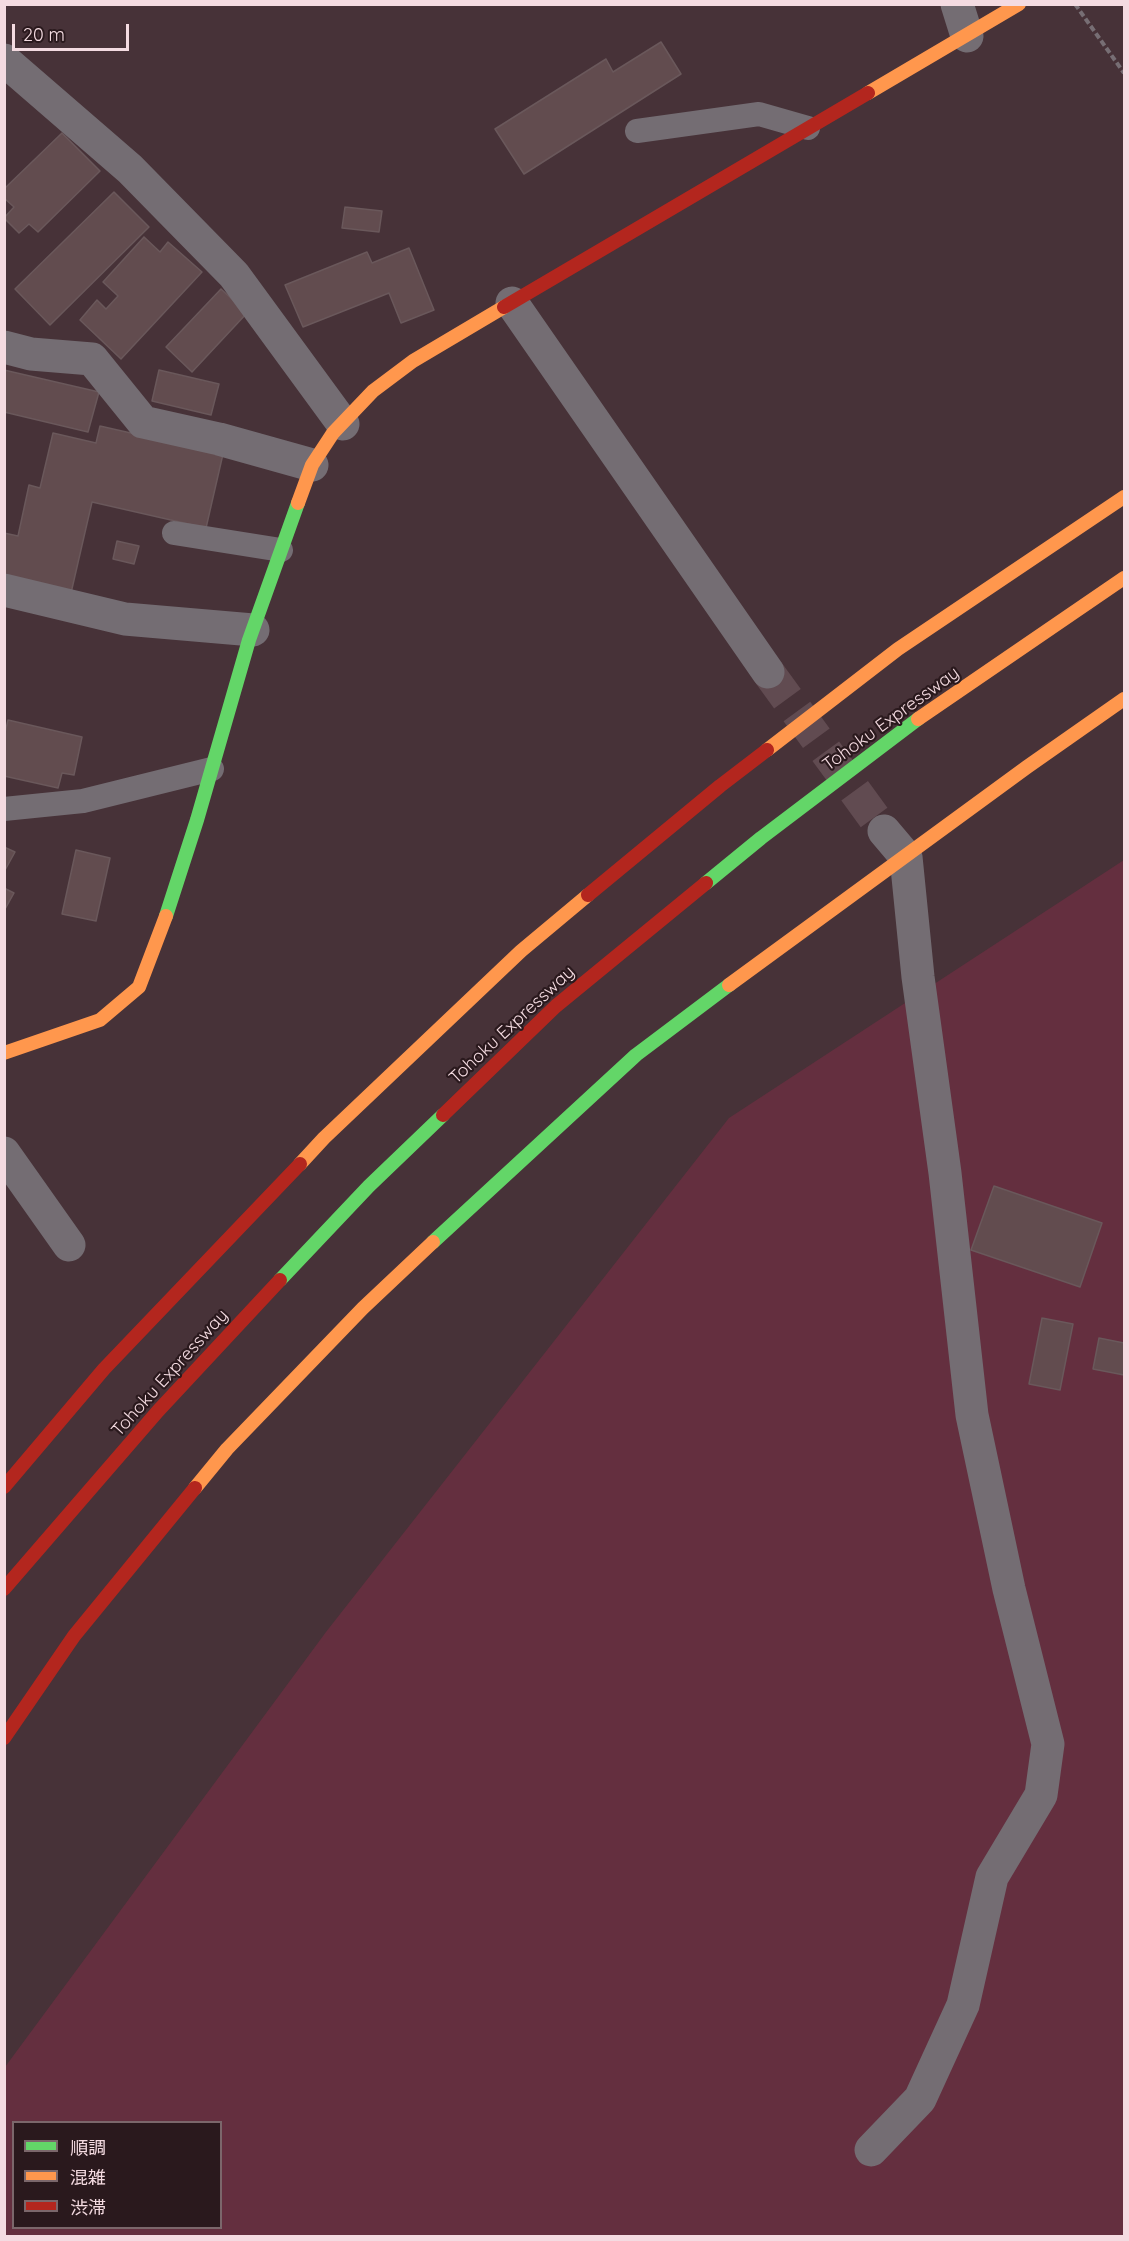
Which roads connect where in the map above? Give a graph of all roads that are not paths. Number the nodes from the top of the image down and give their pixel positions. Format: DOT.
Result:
graph roads {
  1 [pos="957,4"];
  2 [pos="1019,4"];
  3 [pos="967,36"];
  4 [pos="4,60"];
  5 [pos="808,128"];
  6 [pos="637,131"];
  7 [pos="512,303"];
  8 [pos="4,347"];
  9 [pos="343,424"];
  10 [pos="312,465"];
  11 [pos="1125,496"];
  12 [pos="174,533"];
  13 [pos="282,550"];
  14 [pos="1125,578"];
  15 [pos="4,590"];
  16 [pos="253,630"];
  17 [pos="768,672"];
  18 [pos="1125,699"];
  19 [pos="212,769"];
  20 [pos="4,809"];
  21 [pos="884,831"];
  22 [pos="906,857"];
  23 [pos="4,1053"];
  24 [pos="4,1153"];
  25 [pos="69,1245"];
  26 [pos="4,1487"];
  27 [pos="4,1589"];
  28 [pos="4,1738"];
  29 [pos="872,2150"];
  1 -- 3 [label="street"];
  2 -- 3 [label="main road"];
  3 -- 5 [label="main road"];
  4 -- 9 [label="street"];
  5 -- 6 [label="lane"];
  5 -- 7 [label="main road"];
  7 -- 9 [label="main road"];
  7 -- 17 [label="street"];
  8 -- 10 [label="street"];
  9 -- 10 [label="main road"];
  10 -- 13 [label="main road"];
  11 -- 26 [label="main road"];
  12 -- 13 [label="lane"];
  13 -- 16 [label="main road"];
  14 -- 27 [label="main road, Tohoku Expressway"];
  15 -- 16 [label="street"];
  16 -- 19 [label="main road"];
  18 -- 22 [label="main road"];
  19 -- 20 [label="lane"];
  19 -- 23 [label="main road"];
  21 -- 22 [label="street"];
  22 -- 28 [label="main road"];
  22 -- 29 [label="street"];
  24 -- 25 [label="street"];
}
